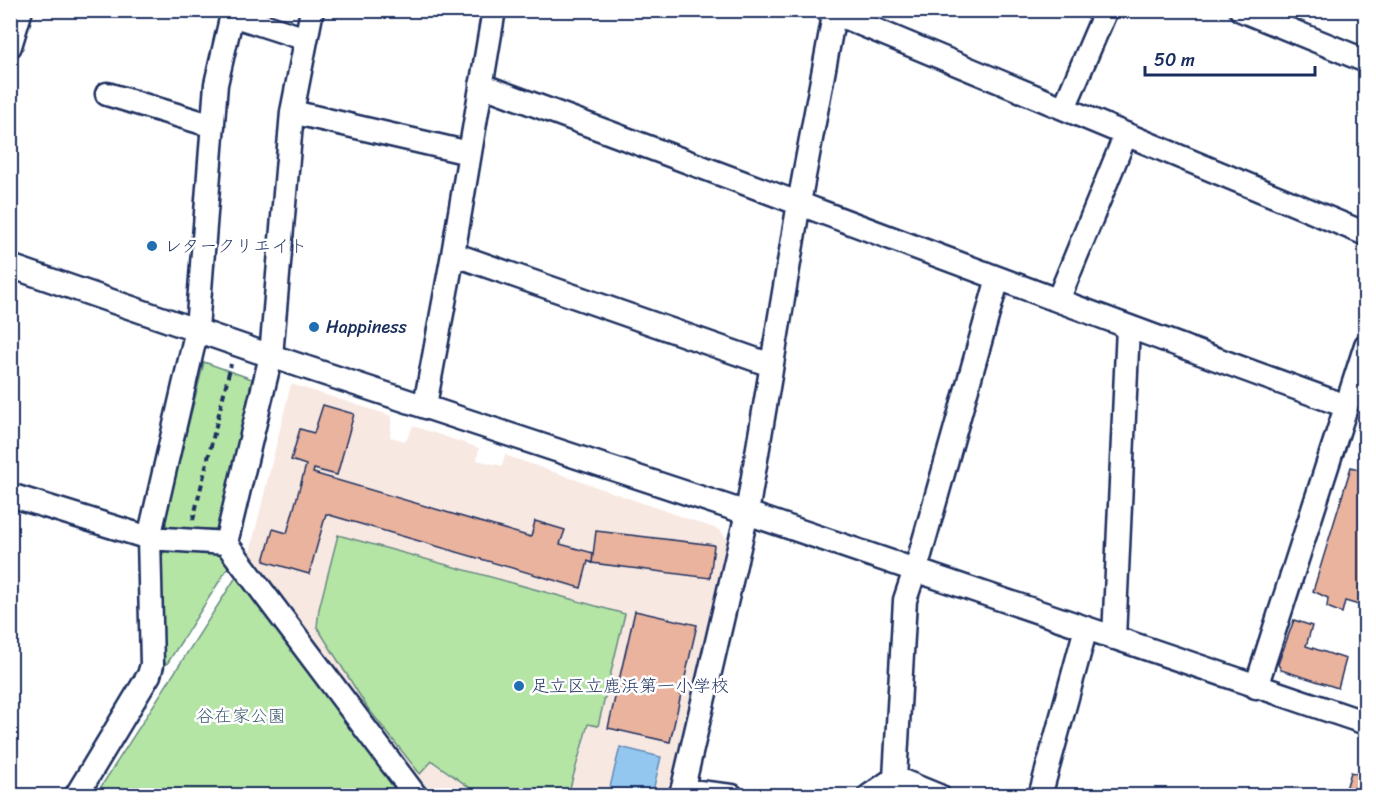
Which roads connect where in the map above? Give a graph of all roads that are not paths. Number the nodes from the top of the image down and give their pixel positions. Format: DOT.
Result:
graph roads {
  1 [pos="21,10"];
  2 [pos="312,10"];
  3 [pos="494,10"];
  4 [pos="1106,10"];
  5 [pos="1240,10"];
  6 [pos="832,11"];
  7 [pos="230,12"];
  8 [pos="306,39"];
  9 [pos="10,46"];
  10 [pos="1365,61"];
  11 [pos="481,85"];
  12 [pos="106,94"];
  13 [pos="1064,108"];
  14 [pos="292,112"];
  15 [pos="213,126"];
  16 [pos="1126,134"];
  17 [pos="469,153"];
  18 [pos="799,203"];
  19 [pos="1365,234"];
  20 [pos="453,254"];
  21 [pos="10,266"];
  22 [pos="998,278"];
  23 [pos="1058,300"];
  24 [pos="1128,327"];
  25 [pos="196,329"];
  26 [pos="1365,345"];
  27 [pos="271,356"];
  28 [pos="771,364"];
  29 [pos="425,405"];
  30 [pos="1346,406"];
  31 [pos="10,495"];
  32 [pos="747,513"];
  33 [pos="149,538"];
  34 [pos="226,543"];
  35 [pos="914,570"];
  36 [pos="1086,628"];
  37 [pos="1114,638"];
  38 [pos="1257,687"];
  39 [pos="1365,723"];
  40 [pos="895,778"];
  41 [pos="682,793"];
  42 [pos="76,795"];
  43 [pos="416,795"];
  44 [pos="732,795"];
  45 [pos="869,795"];
  46 [pos="936,795"];
  47 [pos="1040,795"];
  1 -- 9 [label="street"];
  2 -- 8 [label="street"];
  3 -- 11 [label="street"];
  4 -- 13 [label="street"];
  5 -- 10 [label="street"];
  6 -- 13 [label="street"];
  6 -- 18 [label="street"];
  7 -- 8 [label="street"];
  7 -- 15 [label="street"];
  8 -- 14 [label="street"];
  11 -- 17 [label="street"];
  11 -- 18 [label="street"];
  12 -- 15 [label="street"];
  13 -- 16 [label="street"];
  14 -- 17 [label="street"];
  14 -- 27 [label="street"];
  15 -- 25 [label="street"];
  16 -- 19 [label="street"];
  16 -- 23 [label="street"];
  17 -- 20 [label="street"];
  18 -- 22 [label="street"];
  18 -- 28 [label="street"];
  20 -- 28 [label="street"];
  20 -- 29 [label="street"];
  21 -- 25 [label="street"];
  22 -- 23 [label="street"];
  22 -- 35 [label="street"];
  23 -- 24 [label="street"];
  24 -- 30 [label="street"];
  24 -- 37 [label="street"];
  25 -- 27 [label="street"];
  25 -- 33 [label="street"];
  26 -- 30 [label="street"];
  27 -- 29 [label="street"];
  27 -- 34 [label="street"];
  28 -- 32 [label="street"];
  29 -- 32 [label="street"];
  30 -- 38 [label="street"];
  31 -- 33 [label="street"];
  32 -- 35 [label="street"];
  32 -- 41 [label="street"];
  33 -- 34 [label="street"];
  33 -- 42 [label="street"];
  34 -- 43 [label="street"];
  35 -- 36 [label="street"];
  35 -- 40 [label="street"];
  36 -- 37 [label="street"];
  36 -- 47 [label="street"];
  37 -- 38 [label="street"];
  38 -- 39 [label="street"];
  40 -- 45 [label="street"];
  40 -- 46 [label="street"];
  41 -- 44 [label="street"];
}
